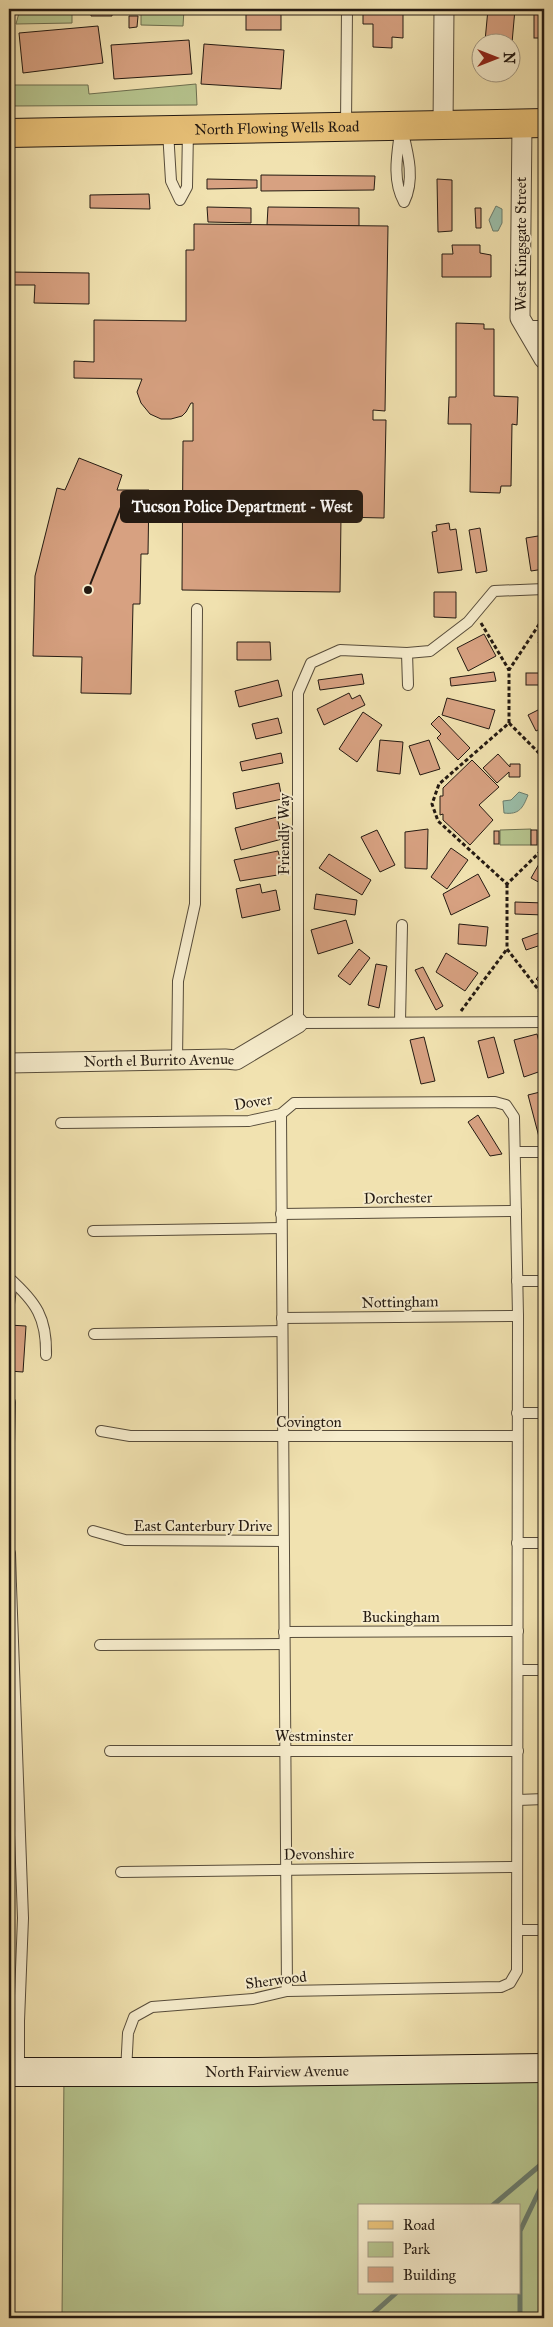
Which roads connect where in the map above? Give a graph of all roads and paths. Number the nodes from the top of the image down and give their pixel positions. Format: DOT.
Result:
graph roads {
  1 [pos="347,9"];
  2 [pos="444,9"];
  3 [pos="533,123"];
  4 [pos="346,126"];
  5 [pos="401,126"];
  6 [pos="443,126"];
  7 [pos="178,130"];
  8 [pos="9,132"];
  9 [pos="525,326"];
  10 [pos="544,326"];
  11 [pos="544,359"];
  12 [pos="544,589"];
  13 [pos="197,609"];
  14 [pos="474,612"];
  15 [pos="544,617"];
  16 [pos="407,652"];
  17 [pos="509,670"];
  18 [pos="408,684"];
  19 [pos="509,723"];
  20 [pos="544,758"];
  21 [pos="544,848"];
  22 [pos="507,884"];
  23 [pos="402,925"];
  24 [pos="507,949"];
  25 [pos="544,997"];
  26 [pos="400,1022"];
  27 [pos="453,1022"];
  28 [pos="544,1022"];
  29 [pos="298,1023"];
  30 [pos="177,1061"];
  31 [pos="9,1063"];
  32 [pos="281,1114"];
  33 [pos="61,1123"];
  34 [pos="515,1152"];
  35 [pos="544,1152"];
  36 [pos="516,1211"];
  37 [pos="281,1214"];
  38 [pos="281,1228"];
  39 [pos="93,1231"];
  40 [pos="11,1280"];
  41 [pos="544,1280"];
  42 [pos="517,1281"];
  43 [pos="9,1304"];
  44 [pos="518,1316"];
  45 [pos="282,1318"];
  46 [pos="282,1331"];
  47 [pos="94,1334"];
  48 [pos="46,1355"];
  49 [pos="9,1402"];
  50 [pos="544,1413"];
  51 [pos="517,1414"];
  52 [pos="101,1431"];
  53 [pos="517,1436"];
  54 [pos="283,1437"];
  55 [pos="9,1443"];
  56 [pos="93,1531"];
  57 [pos="283,1541"];
  58 [pos="517,1543"];
  59 [pos="544,1543"];
  60 [pos="9,1552"];
  61 [pos="10,1586"];
  62 [pos="284,1632"];
  63 [pos="518,1632"];
  64 [pos="284,1644"];
  65 [pos="100,1645"];
  66 [pos="518,1670"];
  67 [pos="544,1670"];
  68 [pos="110,1751"];
  69 [pos="285,1751"];
  70 [pos="518,1751"];
  71 [pos="544,1799"];
  72 [pos="518,1800"];
  73 [pos="517,1866"];
  74 [pos="286,1870"];
  75 [pos="121,1872"];
  76 [pos="518,1930"];
  77 [pos="544,1930"];
  78 [pos="286,1991"];
  79 [pos="14,2021"];
  80 [pos="544,2068"];
  81 [pos="14,2072"];
  82 [pos="126,2072"];
  1 -- 4 [label="lane"];
  2 -- 6 [label="street"];
  3 -- 6 [label="main road, North Flowing Wells Road"];
  3 -- 9 [label="street, West Kingsgate Street"];
  4 -- 5 [label="main road, North Flowing Wells Road"];
  4 -- 7 [label="main road, North Flowing Wells Road"];
  5 -- 5 [label="lane"];
  5 -- 6 [label="main road, North Flowing Wells Road"];
  7 -- 7 [label="lane"];
  7 -- 8 [label="main road, North Flowing Wells Road"];
  9 -- 10 [label="lane"];
  9 -- 11 [label="street, West Kingsgate Street"];
  12 -- 14 [label="lane, Friendly Way"];
  13 -- 30 [label="lane"];
  14 -- 16 [label="lane, Friendly Way"];
  14 -- 17 [label="path"];
  15 -- 17 [label="path"];
  16 -- 18 [label="lane"];
  16 -- 29 [label="lane, Friendly Way"];
  17 -- 19 [label="path"];
  19 -- 20 [label="path"];
  19 -- 22 [label="path"];
  21 -- 22 [label="path"];
  22 -- 24 [label="path"];
  23 -- 26 [label="lane"];
  24 -- 25 [label="path"];
  24 -- 27 [label="path"];
  26 -- 27 [label="lane"];
  26 -- 29 [label="lane"];
  27 -- 28 [label="lane"];
  29 -- 30 [label="street, North el Burrito Avenue"];
  30 -- 31 [label="street, North el Burrito Avenue"];
  32 -- 33 [label="lane, Dover"];
  32 -- 34 [label="lane, Dover"];
  32 -- 37 [label="lane"];
  34 -- 35 [label="lane"];
  34 -- 36 [label="lane"];
  36 -- 37 [label="lane, Dorchester"];
  36 -- 42 [label="lane"];
  37 -- 38 [label="lane"];
  38 -- 39 [label="lane"];
  38 -- 45 [label="lane"];
  40 -- 43 [label="lane"];
  40 -- 48 [label="lane"];
  41 -- 42 [label="lane"];
  42 -- 44 [label="lane"];
  44 -- 45 [label="lane, Nottingham"];
  44 -- 51 [label="lane"];
  45 -- 46 [label="lane"];
  46 -- 47 [label="lane"];
  46 -- 54 [label="lane"];
  49 -- 55 [label="lane"];
  50 -- 51 [label="lane"];
  51 -- 53 [label="lane"];
  52 -- 54 [label="lane, Covington"];
  53 -- 54 [label="lane, Covington"];
  53 -- 58 [label="lane"];
  54 -- 57 [label="lane"];
  56 -- 57 [label="lane, East Canterbury Drive"];
  57 -- 62 [label="lane"];
  58 -- 59 [label="lane"];
  58 -- 63 [label="lane"];
  60 -- 61 [label="lane"];
  61 -- 79 [label="lane"];
  62 -- 63 [label="lane, Buckingham"];
  62 -- 64 [label="lane"];
  63 -- 66 [label="lane"];
  64 -- 65 [label="lane"];
  64 -- 69 [label="lane"];
  66 -- 67 [label="lane"];
  66 -- 70 [label="lane"];
  68 -- 69 [label="lane, Westminster"];
  69 -- 70 [label="lane, Westminster"];
  69 -- 74 [label="lane"];
  70 -- 72 [label="lane"];
  71 -- 72 [label="lane"];
  72 -- 73 [label="lane"];
  73 -- 74 [label="lane, Devonshire"];
  73 -- 76 [label="lane"];
  74 -- 75 [label="lane, Devonshire"];
  74 -- 78 [label="lane"];
  76 -- 77 [label="lane"];
  76 -- 78 [label="lane, Sherwood"];
  78 -- 82 [label="lane, Sherwood"];
  79 -- 81 [label="lane"];
  80 -- 82 [label="street, North Fairview Avenue"];
  81 -- 82 [label="street, North Fairview Avenue"];
}
